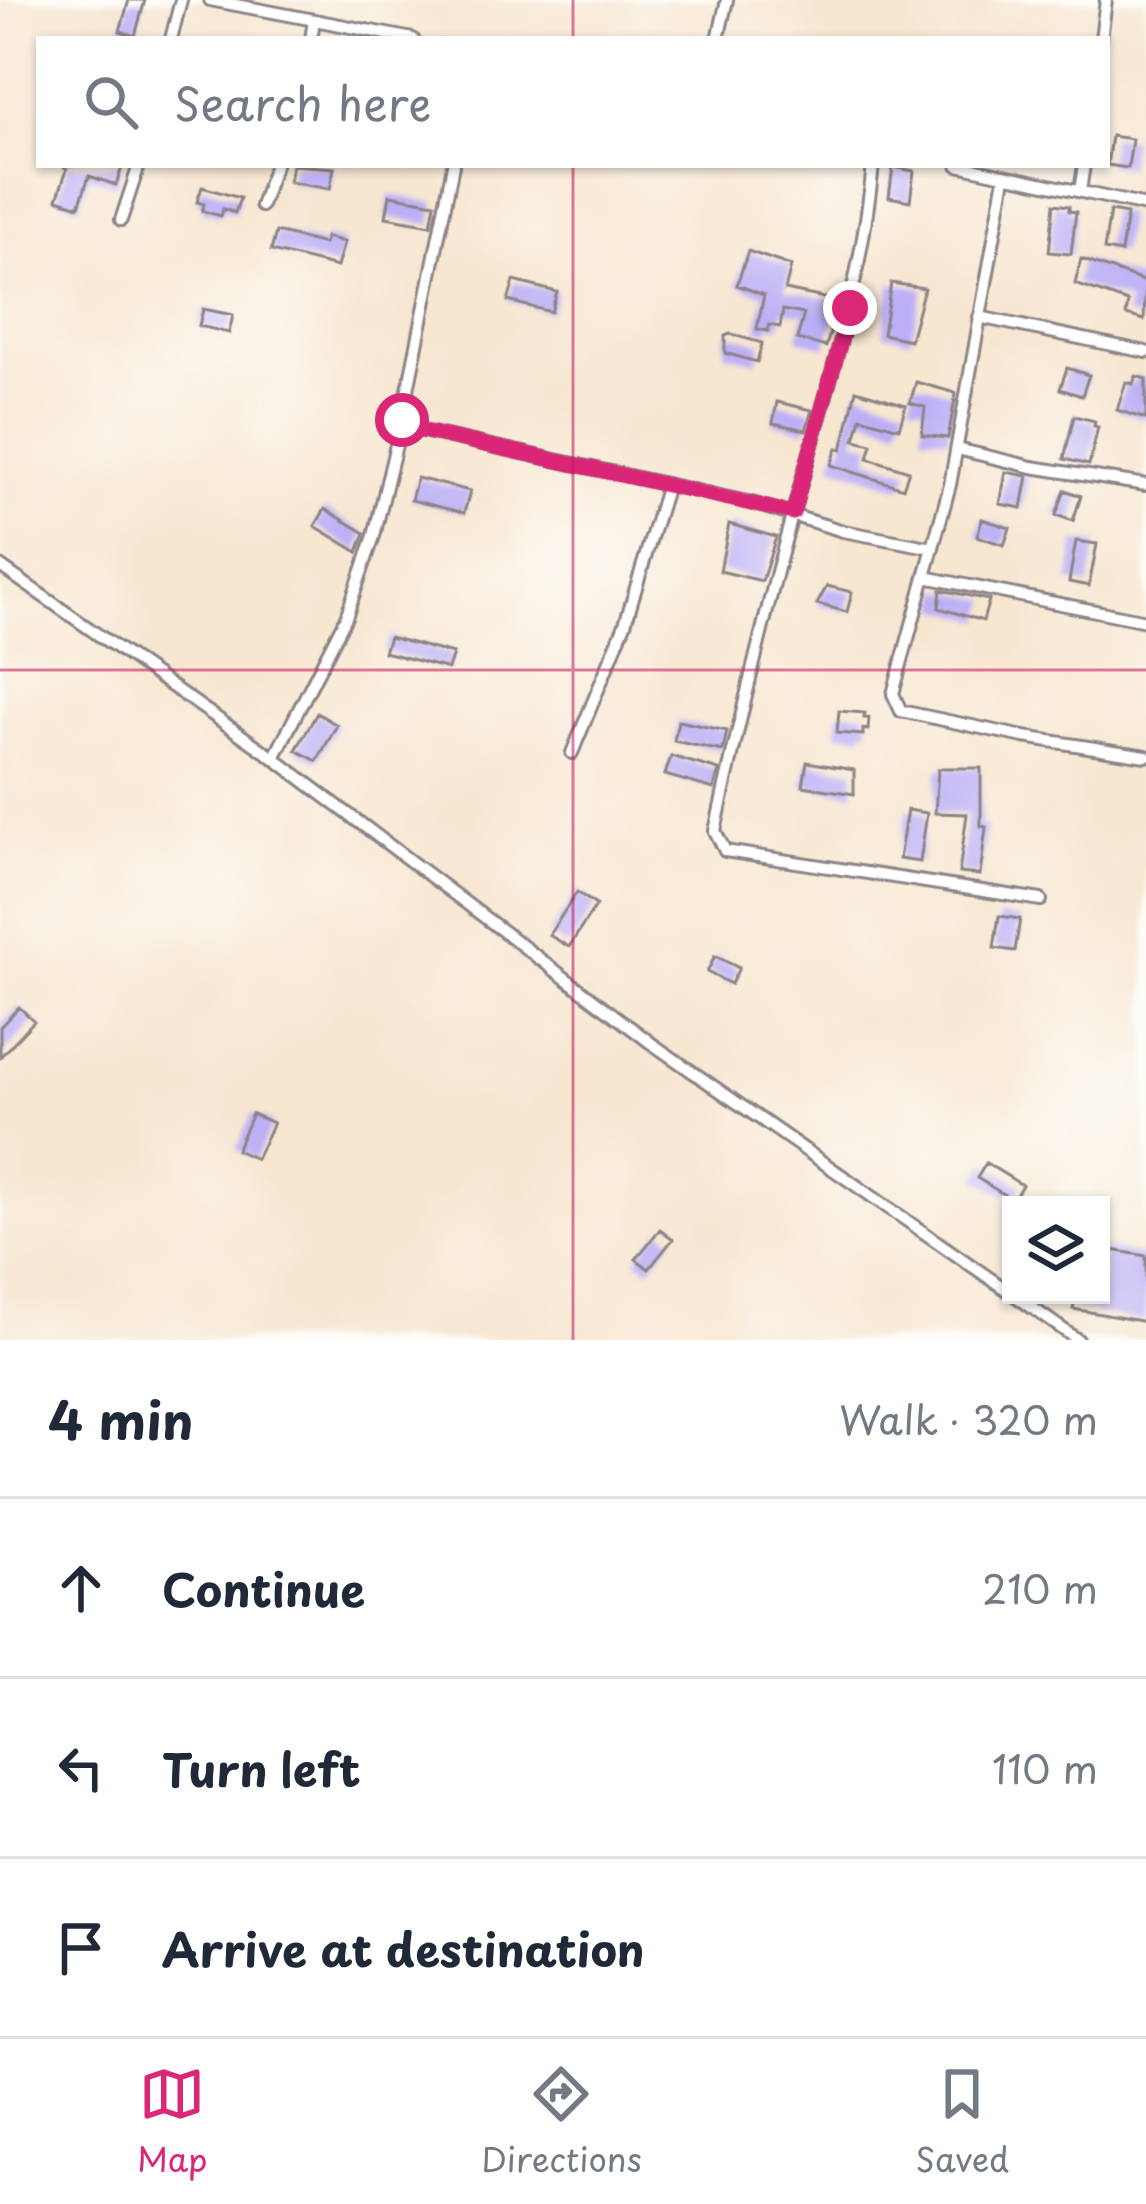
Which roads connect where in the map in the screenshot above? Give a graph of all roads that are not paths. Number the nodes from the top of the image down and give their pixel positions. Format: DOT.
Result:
graph roads {
  1 [pos="181,0"];
  2 [pos="210,0"];
  3 [pos="727,0"];
  4 [pos="1106,0"];
  5 [pos="314,20"];
  6 [pos="173,36"];
  7 [pos="311,36"];
  8 [pos="397,36"];
  9 [pos="719,36"];
  10 [pos="1101,36"];
  11 [pos="138,168"];
  12 [pos="274,168"];
  13 [pos="452,168"];
  14 [pos="874,168"];
  15 [pos="970,168"];
  16 [pos="1084,168"];
  17 [pos="1005,177"];
  18 [pos="1080,191"];
  19 [pos="261,206"];
  20 [pos="1146,206"];
  21 [pos="122,220"];
  22 [pos="979,317"];
  23 [pos="1146,352"];
  24 [pos="400,426"];
  25 [pos="957,449"];
  26 [pos="667,484"];
  27 [pos="1146,485"];
  28 [pos="793,513"];
  29 [pos="933,548"];
  30 [pos="0,566"];
  31 [pos="925,577"];
  32 [pos="1146,621"];
  33 [pos="572,753"];
  34 [pos="1146,756"];
  35 [pos="274,758"];
  36 [pos="1041,901"];
  37 [pos="1002,1286"];
  38 [pos="1027,1304"];
  39 [pos="1078,1340"];
  1 -- 6 [label="street"];
  2 -- 5 [label="street"];
  3 -- 9 [label="street"];
  4 -- 10 [label="street"];
  5 -- 7 [label="street"];
  5 -- 8 [label="street"];
  11 -- 21 [label="street"];
  12 -- 19 [label="street"];
  13 -- 24 [label="street"];
  14 -- 28 [label="street"];
  15 -- 17 [label="street"];
  16 -- 18 [label="street"];
  17 -- 18 [label="street"];
  17 -- 22 [label="street"];
  18 -- 20 [label="street"];
  22 -- 23 [label="street"];
  22 -- 25 [label="street"];
  24 -- 26 [label="street"];
  24 -- 35 [label="street"];
  25 -- 27 [label="street"];
  25 -- 29 [label="street"];
  26 -- 28 [label="street"];
  26 -- 33 [label="street"];
  28 -- 29 [label="street"];
  28 -- 36 [label="street"];
  29 -- 31 [label="street"];
  30 -- 35 [label="street"];
  31 -- 32 [label="street"];
  31 -- 34 [label="street"];
  35 -- 37 [label="street"];
  38 -- 39 [label="street"];
}
